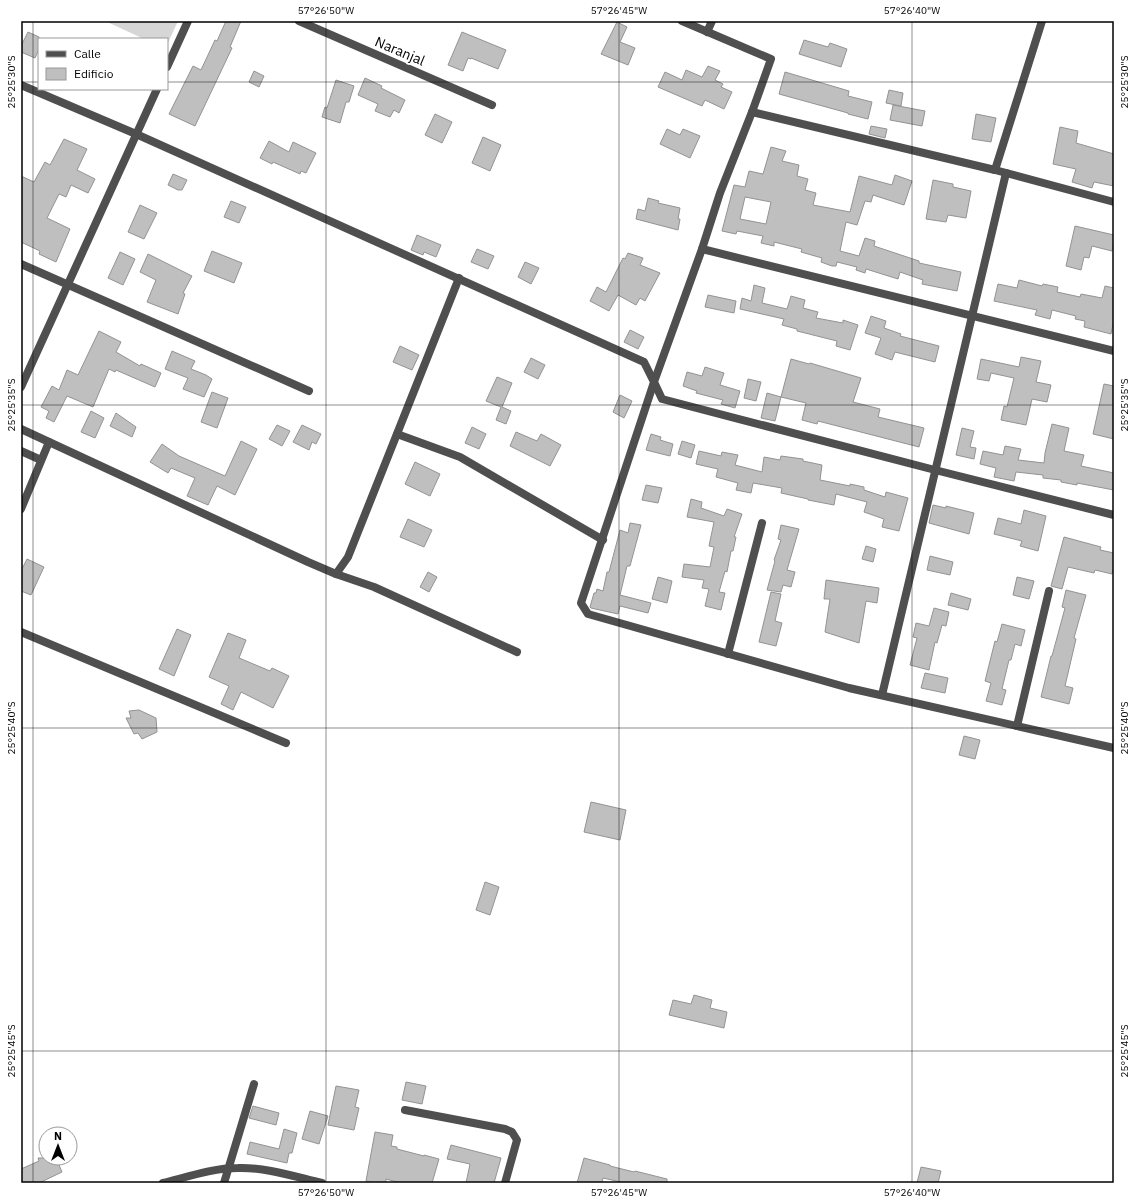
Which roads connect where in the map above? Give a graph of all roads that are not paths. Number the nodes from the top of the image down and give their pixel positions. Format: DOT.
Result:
graph roads {
  1 [pos="188,21"];
  2 [pos="299,21"];
  3 [pos="682,21"];
  4 [pos="712,21"];
  5 [pos="1042,21"];
  6 [pos="707,32"];
  7 [pos="168,65"];
  8 [pos="21,85"];
  9 [pos="157,90"];
  10 [pos="492,105"];
  11 [pos="752,112"];
  12 [pos="136,134"];
  13 [pos="995,170"];
  14 [pos="1006,173"];
  15 [pos="1114,202"];
  16 [pos="702,249"];
  17 [pos="21,264"];
  18 [pos="459,278"];
  19 [pos="67,284"];
  20 [pos="972,316"];
  21 [pos="1114,351"];
  22 [pos="654,382"];
  23 [pos="21,387"];
  24 [pos="309,392"];
  25 [pos="21,429"];
  26 [pos="397,434"];
  27 [pos="49,442"];
  28 [pos="21,451"];
  29 [pos="41,460"];
  30 [pos="935,470"];
  31 [pos="21,509"];
  32 [pos="1114,515"];
  33 [pos="762,523"];
  34 [pos="603,540"];
  35 [pos="336,574"];
  36 [pos="1049,591"];
  37 [pos="21,632"];
  38 [pos="517,652"];
  39 [pos="728,654"];
  40 [pos="882,695"];
  41 [pos="1017,726"];
  42 [pos="286,743"];
  43 [pos="1114,748"];
  44 [pos="254,1084"];
  45 [pos="405,1110"];
  46 [pos="229,1169"];
  47 [pos="163,1183"];
  48 [pos="224,1183"];
  49 [pos="322,1183"];
  50 [pos="505,1183"];
  1 -- 7 [label="street"];
  2 -- 10 [label="street, Naranjal"];
  3 -- 6 [label="street"];
  4 -- 6 [label="street"];
  5 -- 13 [label="street"];
  6 -- 11 [label="street"];
  8 -- 12 [label="street"];
  9 -- 12 [label="street"];
  11 -- 13 [label="street"];
  11 -- 16 [label="street"];
  12 -- 18 [label="street"];
  12 -- 19 [label="street"];
  13 -- 14 [label="street"];
  14 -- 15 [label="street"];
  14 -- 20 [label="street"];
  16 -- 20 [label="street"];
  16 -- 22 [label="street"];
  17 -- 19 [label="street"];
  18 -- 22 [label="street"];
  18 -- 26 [label="street"];
  19 -- 23 [label="street"];
  19 -- 24 [label="street"];
  20 -- 21 [label="street"];
  20 -- 30 [label="street"];
  22 -- 30 [label="street"];
  22 -- 34 [label="street"];
  25 -- 27 [label="street"];
  26 -- 34 [label="street"];
  26 -- 35 [label="street"];
  27 -- 29 [label="street"];
  27 -- 35 [label="street"];
  28 -- 29 [label="street"];
  29 -- 31 [label="street"];
  30 -- 32 [label="street"];
  30 -- 40 [label="street"];
  33 -- 39 [label="street"];
  34 -- 39 [label="street"];
  35 -- 38 [label="street"];
  36 -- 41 [label="street"];
  37 -- 42 [label="street"];
  39 -- 40 [label="street"];
  40 -- 41 [label="street"];
  41 -- 43 [label="street"];
  44 -- 46 [label="street"];
  45 -- 50 [label="street"];
  46 -- 47 [label="street"];
  46 -- 48 [label="street"];
  46 -- 49 [label="street"];
}
